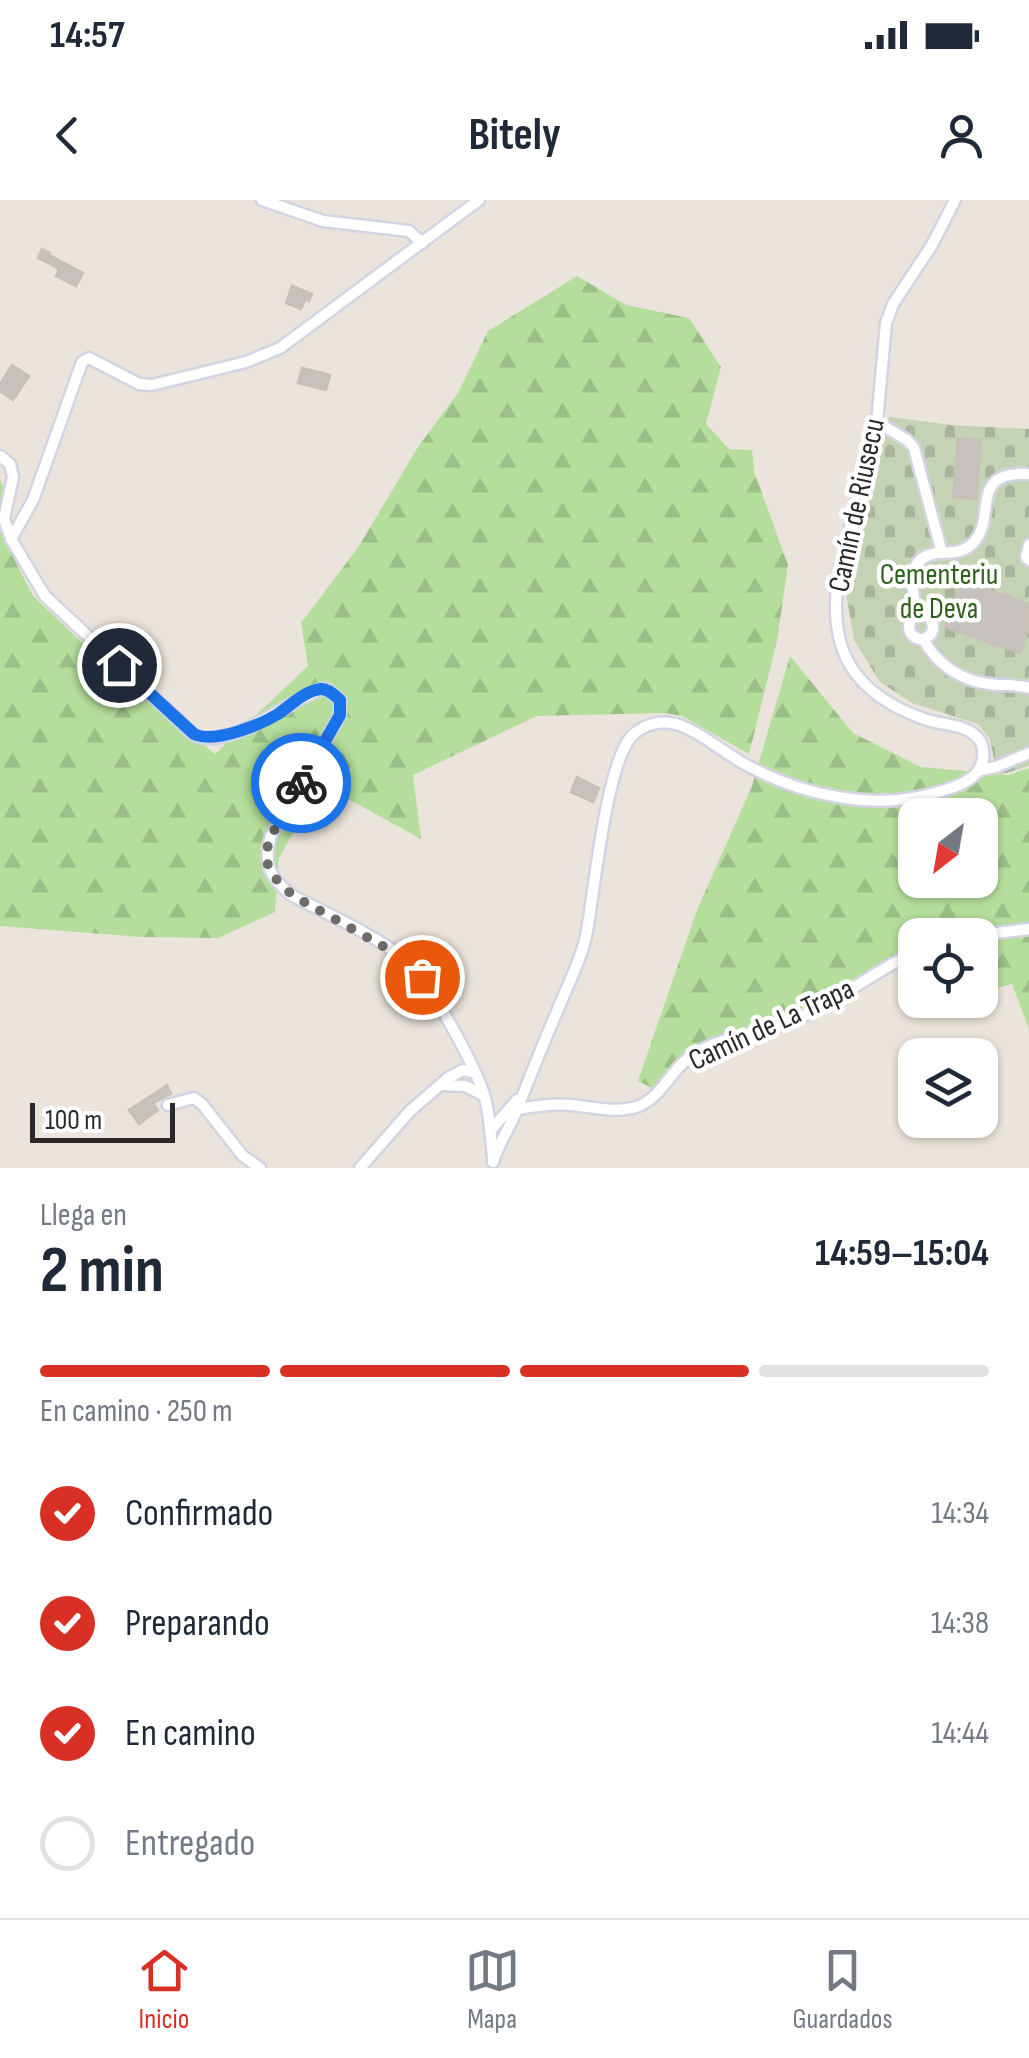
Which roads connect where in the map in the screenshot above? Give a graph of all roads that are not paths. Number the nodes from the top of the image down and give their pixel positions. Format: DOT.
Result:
graph roads {
  1 [pos="262,200"];
  2 [pos="479,200"];
  3 [pos="955,200"];
  4 [pos="422,244"];
  5 [pos="877,422"];
  6 [pos="0,456"];
  7 [pos="1029,474"];
  8 [pos="11,539"];
  9 [pos="1029,544"];
  10 [pos="942,553"];
  11 [pos="1029,560"];
  12 [pos="918,615"];
  13 [pos="924,640"];
  14 [pos="1028,685"];
  15 [pos="1029,754"];
  16 [pos="980,770"];
  17 [pos="1029,930"];
  18 [pos="998,933"];
  19 [pos="898,962"];
  20 [pos="475,1073"];
  21 [pos="448,1084"];
  22 [pos="486,1102"];
  23 [pos="168,1104"];
  24 [pos="514,1108"];
  25 [pos="510,1123"];
  26 [pos="490,1131"];
  27 [pos="494,1165"];
  28 [pos="260,1168"];
  29 [pos="360,1168"];
  1 -- 4 [label="street"];
  2 -- 4 [label="street"];
  3 -- 5 [label="street, Camín de Riusecu"];
  4 -- 8 [label="street"];
  5 -- 10 [label="street"];
  5 -- 16 [label="street, Camín de Riusecu"];
  6 -- 8 [label="street"];
  7 -- 10 [label="street"];
  8 -- 20 [label="street"];
  9 -- 11 [label="street"];
  10 -- 12 [label="street"];
  12 -- 13 [label="street"];
  12 -- 13 [label="street"];
  13 -- 14 [label="street"];
  15 -- 16 [label="street"];
  16 -- 24 [label="street"];
  17 -- 18 [label="street"];
  19 -- 24 [label="street, Camín de La Trapa"];
  20 -- 21 [label="street"];
  20 -- 22 [label="street"];
  21 -- 22 [label="street"];
  21 -- 29 [label="street"];
  22 -- 24 [label="street"];
  22 -- 26 [label="street"];
  23 -- 28 [label="street"];
  24 -- 25 [label="street"];
  24 -- 26 [label="street"];
  25 -- 26 [label="street"];
  25 -- 27 [label="street"];
  26 -- 27 [label="street"];
}
